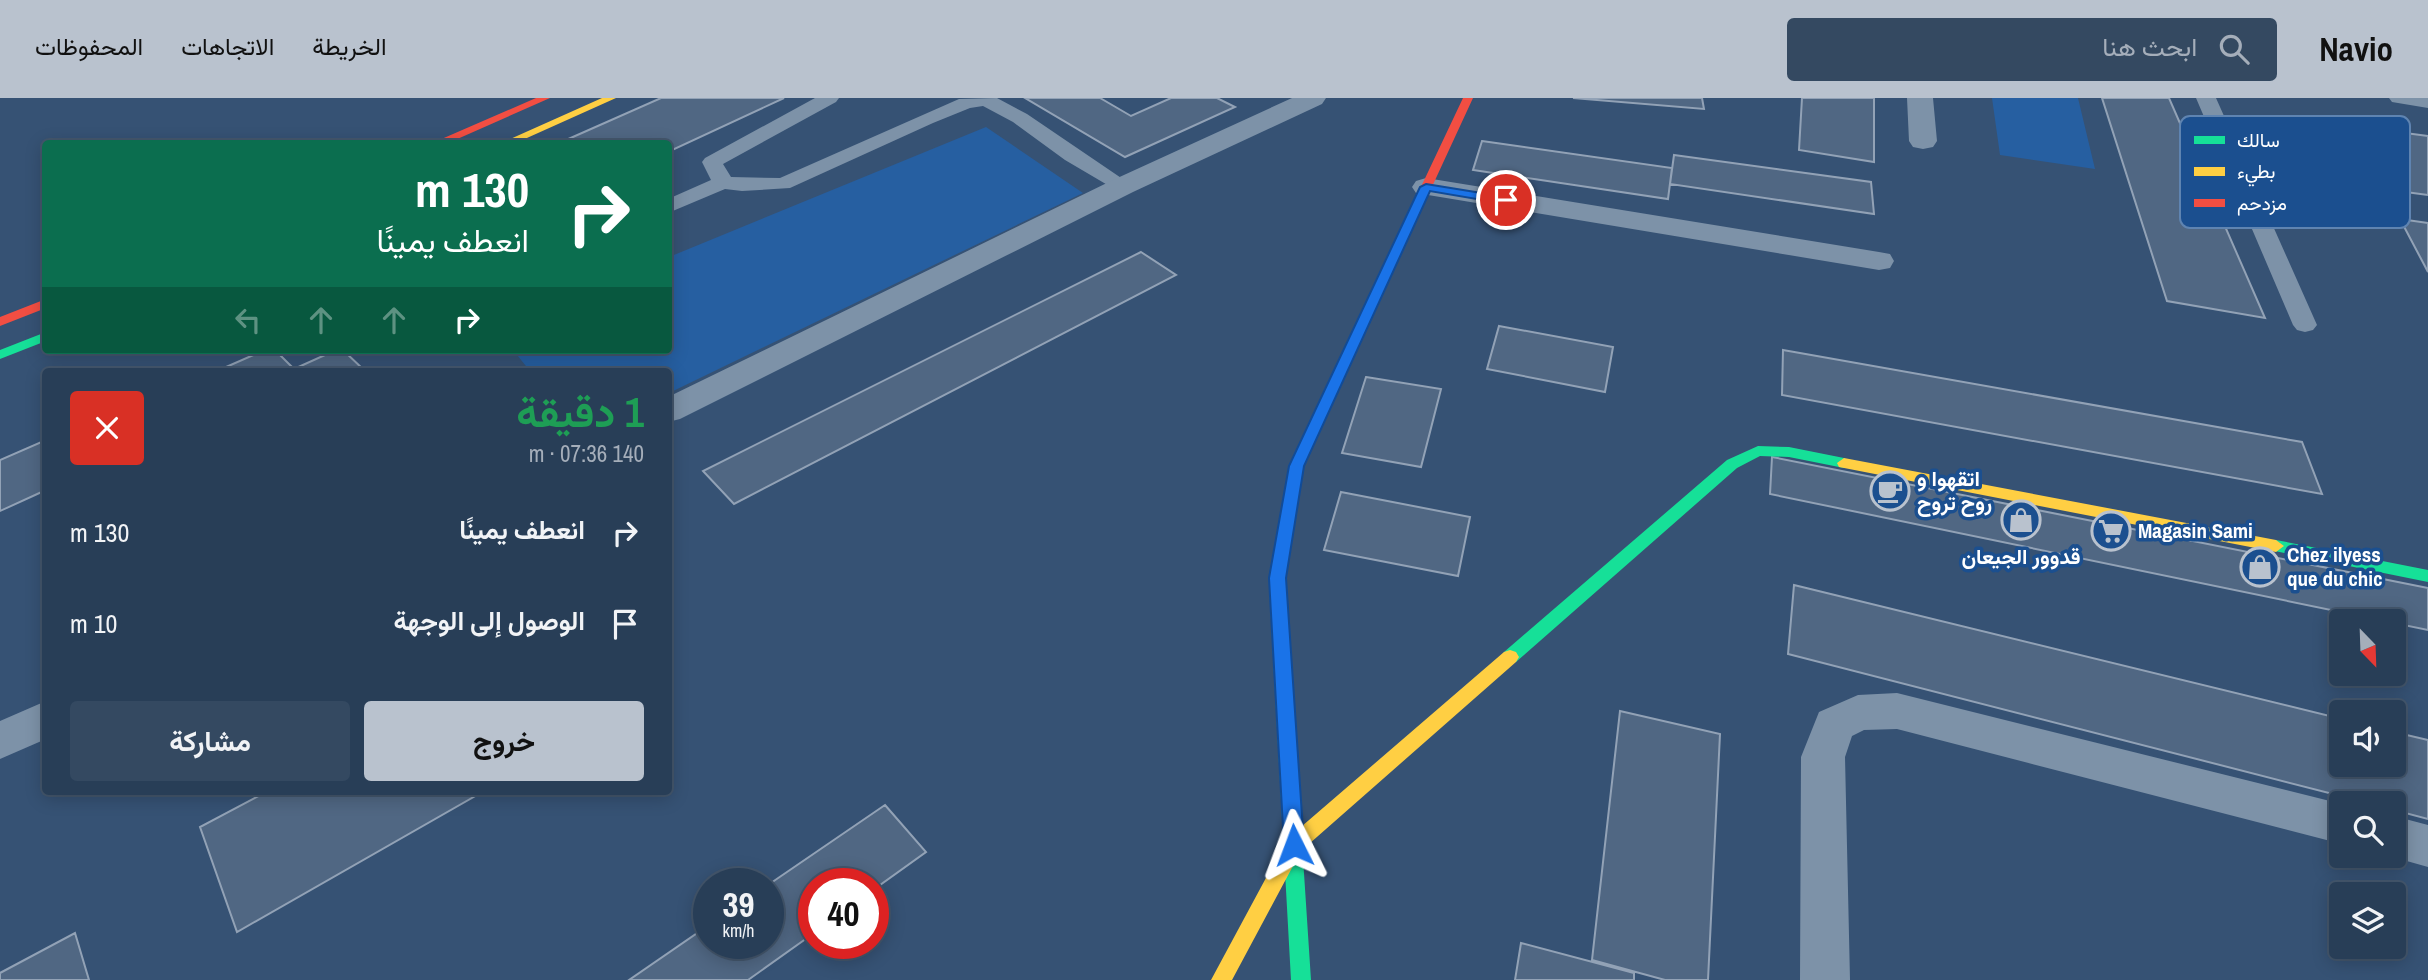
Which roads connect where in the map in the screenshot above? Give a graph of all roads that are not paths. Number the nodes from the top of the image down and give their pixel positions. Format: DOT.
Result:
graph roads {
  1 [pos="545,98"];
  2 [pos="611,98"];
  3 [pos="828,98"];
  4 [pos="1312,98"];
  5 [pos="1468,98"];
  6 [pos="1920,98"];
  7 [pos="2206,98"];
  8 [pos="2399,98"];
  9 [pos="2428,102"];
  10 [pos="2214,116"];
  11 [pos="445,140"];
  12 [pos="514,140"];
  13 [pos="1923,141"];
  14 [pos="723,181"];
  15 [pos="1123,186"];
  16 [pos="1426,187"];
  17 [pos="672,205"];
  18 [pos="2263,228"];
  19 [pos="1879,261"];
  20 [pos="42,305"];
  21 [pos="0,322"];
  22 [pos="2305,325"];
  23 [pos="42,339"];
  24 [pos="0,355"];
  25 [pos="672,409"];
  26 [pos="2428,576"];
  27 [pos="42,721"];
  28 [pos="0,741"];
  29 [pos="2329,821"];
  30 [pos="2406,840"];
  31 [pos="1294,845"];
  32 [pos="2428,846"];
  33 [pos="1221,980"];
  34 [pos="1301,980"];
  35 [pos="1825,980"];
  1 -- 11 [label="main road"];
  2 -- 12 [label="main road"];
  3 -- 14 [label="lane"];
  4 -- 15 [label="street"];
  5 -- 16 [label="main road"];
  6 -- 13 [label="street"];
  7 -- 10 [label="lane"];
  8 -- 9 [label="lane"];
  14 -- 15 [label="lane"];
  14 -- 17 [label="lane"];
  15 -- 25 [label="street"];
  16 -- 19 [label="street"];
  16 -- 31 [label="main road"];
  18 -- 22 [label="lane"];
  20 -- 21 [label="main road"];
  23 -- 24 [label="main road"];
  26 -- 31 [label="main road"];
  27 -- 28 [label="street"];
  29 -- 35 [label="street"];
  30 -- 32 [label="street"];
  31 -- 33 [label="main road"];
  31 -- 34 [label="main road"];
}
